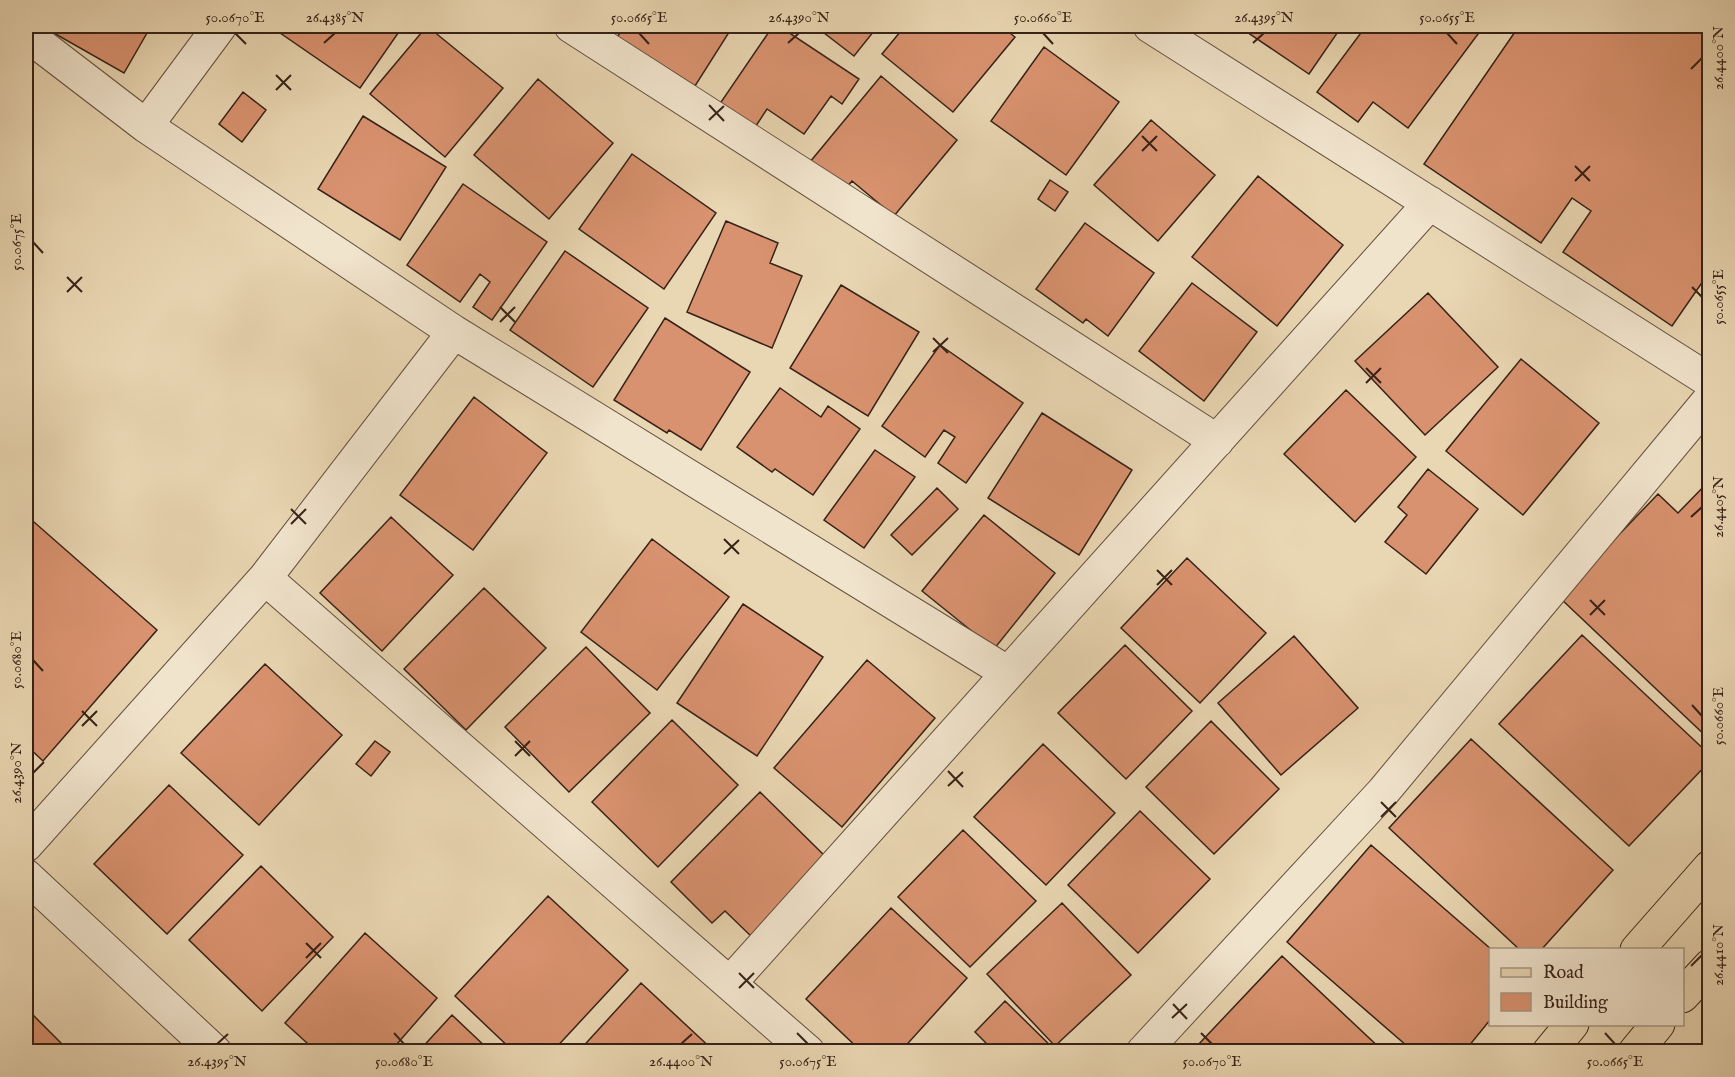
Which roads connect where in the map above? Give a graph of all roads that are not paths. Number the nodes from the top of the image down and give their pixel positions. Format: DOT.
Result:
graph roads {
  1 [pos="220,26"];
  2 [pos="571,26"];
  3 [pos="1150,26"];
  4 [pos="26,34"];
  5 [pos="146,126"];
  6 [pos="1430,203"];
  7 [pos="454,332"];
  8 [pos="1710,381"];
  9 [pos="1710,399"];
  10 [pos="1217,441"];
  11 [pos="265,578"];
  12 [pos="1008,673"];
  13 [pos="26,845"];
  14 [pos="1710,867"];
  15 [pos="26,876"];
  16 [pos="1640,948"];
  17 [pos="1710,966"];
  18 [pos="729,983"];
  19 [pos="1684,995"];
  20 [pos="1570,1026"];
  21 [pos="1656,1026"];
  22 [pos="215,1052"];
  23 [pos="808,1052"];
  24 [pos="1143,1052"];
  25 [pos="1549,1052"];
  26 [pos="1635,1052"];
  1 -- 5 [label="street"];
  2 -- 10 [label="street"];
  3 -- 6 [label="street"];
  4 -- 5 [label="street"];
  5 -- 7 [label="street"];
  6 -- 8 [label="street"];
  6 -- 10 [label="street"];
  7 -- 11 [label="street"];
  7 -- 12 [label="street"];
  9 -- 24 [label="street"];
  10 -- 12 [label="street"];
  11 -- 13 [label="street"];
  11 -- 18 [label="street"];
  12 -- 18 [label="street"];
  14 -- 16 [label="main road"];
  15 -- 22 [label="street"];
  17 -- 19 [label="main road"];
  18 -- 23 [label="street"];
  20 -- 25 [label="main road"];
  21 -- 26 [label="main road"];
}
